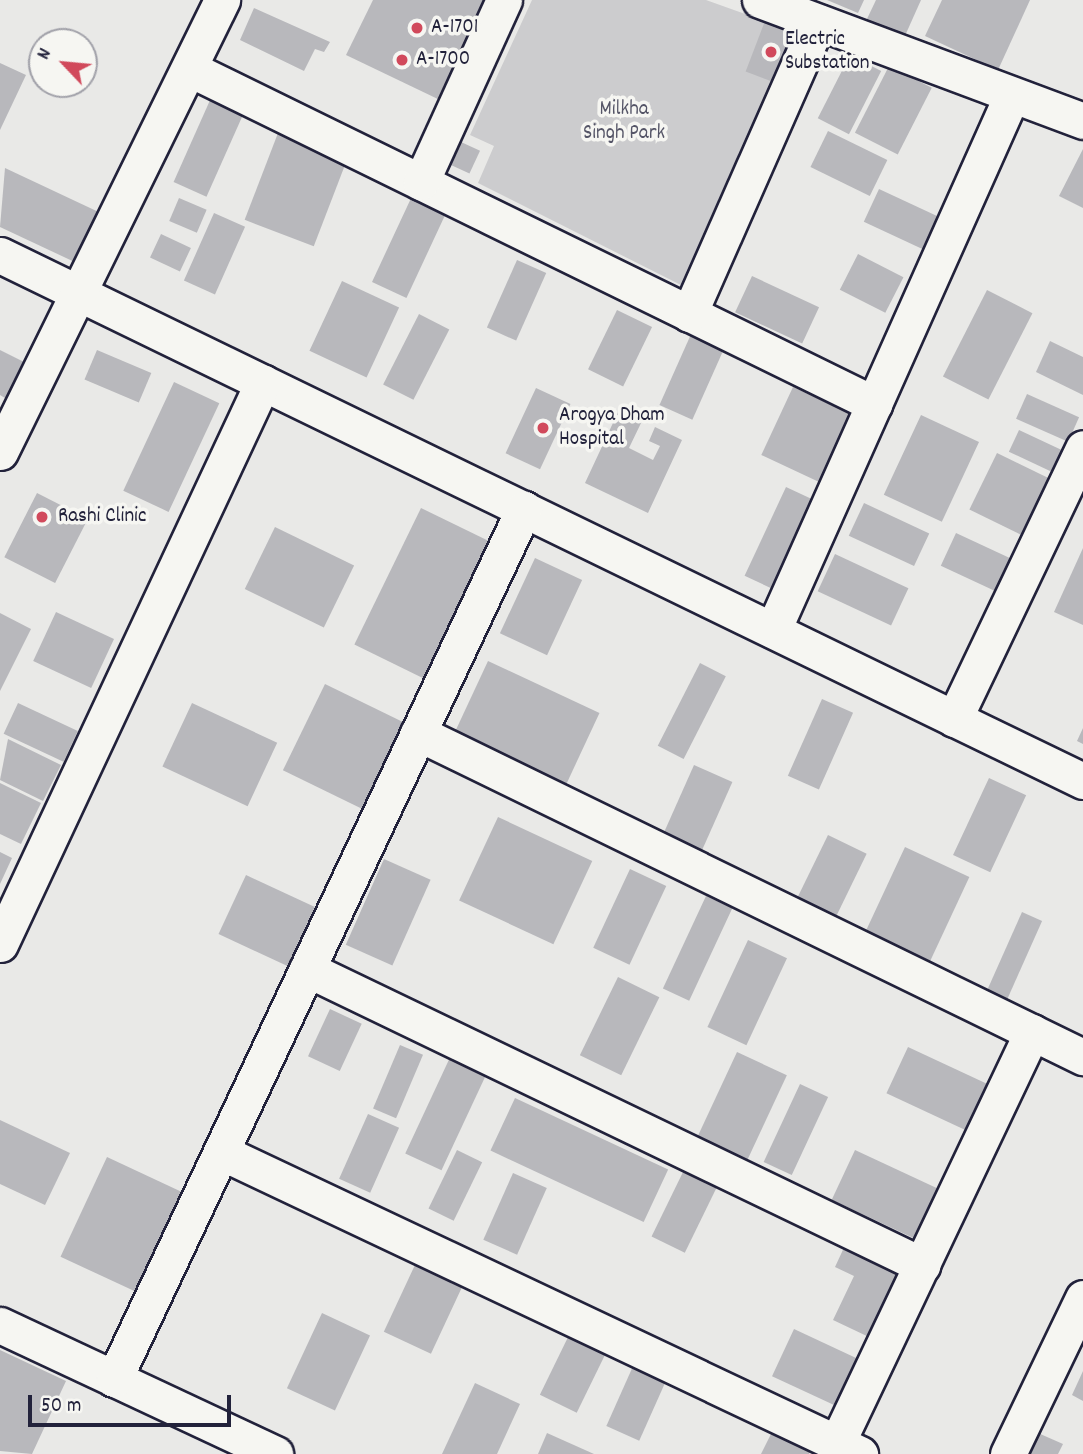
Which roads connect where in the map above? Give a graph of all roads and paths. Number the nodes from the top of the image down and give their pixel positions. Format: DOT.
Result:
graph roads {
  1 [pos="222,0"];
  2 [pos="504,0"];
  3 [pos="760,0"];
  4 [pos="818,22"];
  5 [pos="190,69"];
  6 [pos="1012,94"];
  7 [pos="1083,121"];
  8 [pos="421,182"];
  9 [pos="0,255"];
  10 [pos="74,292"];
  11 [pos="689,314"];
  12 [pos="263,383"];
  13 [pos="874,404"];
  14 [pos="1083,448"];
  15 [pos="0,452"];
  16 [pos="524,509"];
  17 [pos="772,630"];
  18 [pos="954,719"];
  19 [pos="418,733"];
  20 [pos="1083,781"];
  21 [pos="0,944"];
  22 [pos="307,970"];
  23 [pos="1032,1032"];
  24 [pos="1083,1057"];
  25 [pos="221,1152"];
  26 [pos="922,1265"];
  27 [pos="1083,1297"];
  28 [pos="0,1325"];
  29 [pos="114,1379"];
  30 [pos="848,1449"];
  31 [pos="275,1454"];
  32 [pos="1008,1454"];
  1 -- 5 [label="street"];
  2 -- 8 [label="street"];
  3 -- 4 [label="street"];
  4 -- 6 [label="street"];
  4 -- 11 [label="street"];
  5 -- 8 [label="street"];
  5 -- 10 [label="street"];
  6 -- 7 [label="street"];
  6 -- 13 [label="street"];
  8 -- 11 [label="street"];
  9 -- 10 [label="street"];
  10 -- 12 [label="street"];
  10 -- 15 [label="street"];
  11 -- 13 [label="street"];
  12 -- 16 [label="street"];
  12 -- 21 [label="street"];
  13 -- 17 [label="street"];
  14 -- 18 [label="street"];
  16 -- 17 [label="street"];
  16 -- 19 [label="street"];
  17 -- 18 [label="street"];
  18 -- 20 [label="street"];
  19 -- 22 [label="street"];
  19 -- 23 [label="street"];
  22 -- 25 [label="street"];
  22 -- 26 [label="street"];
  23 -- 24 [label="street"];
  23 -- 26 [label="street"];
  25 -- 29 [label="street"];
  25 -- 30 [label="street"];
  26 -- 30 [label="street"];
  27 -- 32 [label="street"];
  28 -- 29 [label="street"];
  29 -- 31 [label="street"];
}
